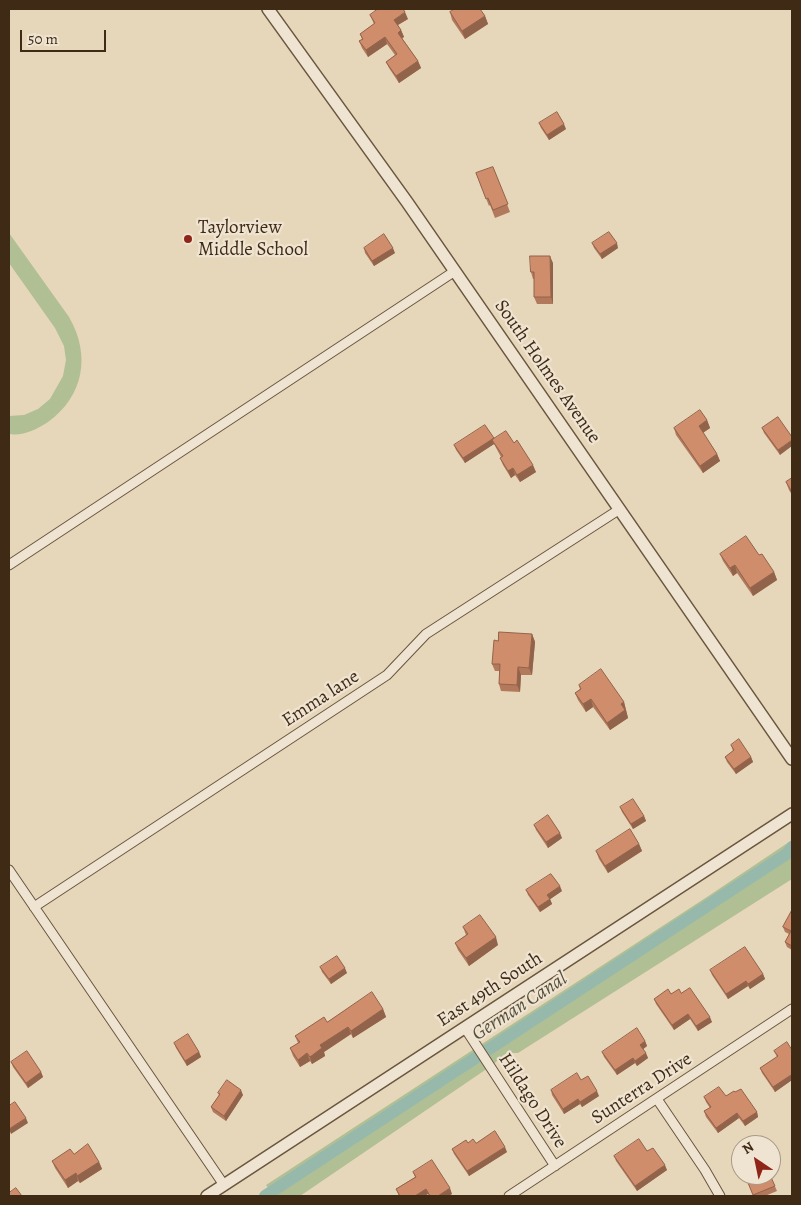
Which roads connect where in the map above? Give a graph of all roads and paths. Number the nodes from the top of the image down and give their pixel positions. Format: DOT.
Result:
graph roads {
  1 [pos="268,9"];
  2 [pos="456,271"];
  3 [pos="620,509"];
  4 [pos="9,565"];
  5 [pos="792,759"];
  6 [pos="792,814"];
  7 [pos="9,870"];
  8 [pos="34,907"];
  9 [pos="792,1009"];
  10 [pos="465,1028"];
  11 [pos="657,1099"];
  12 [pos="555,1166"];
  13 [pos="224,1185"];
  14 [pos="206,1196"];
  15 [pos="510,1196"];
  16 [pos="720,1196"];
  1 -- 2 [label="street, South Holmes Avenue"];
  2 -- 3 [label="street, South Holmes Avenue"];
  2 -- 4 [label="street"];
  3 -- 5 [label="street, South Holmes Avenue"];
  3 -- 8 [label="street, Emma lane"];
  6 -- 10 [label="street, East 49th South"];
  7 -- 8 [label="street"];
  8 -- 13 [label="street"];
  9 -- 11 [label="street, Sunterra Drive"];
  10 -- 12 [label="street, Hildago Drive"];
  10 -- 13 [label="street, East 49th South"];
  11 -- 12 [label="street, Sunterra Drive"];
  11 -- 16 [label="street"];
  12 -- 15 [label="street, Sunterra Drive"];
  13 -- 14 [label="street, East 49th South"];
}
